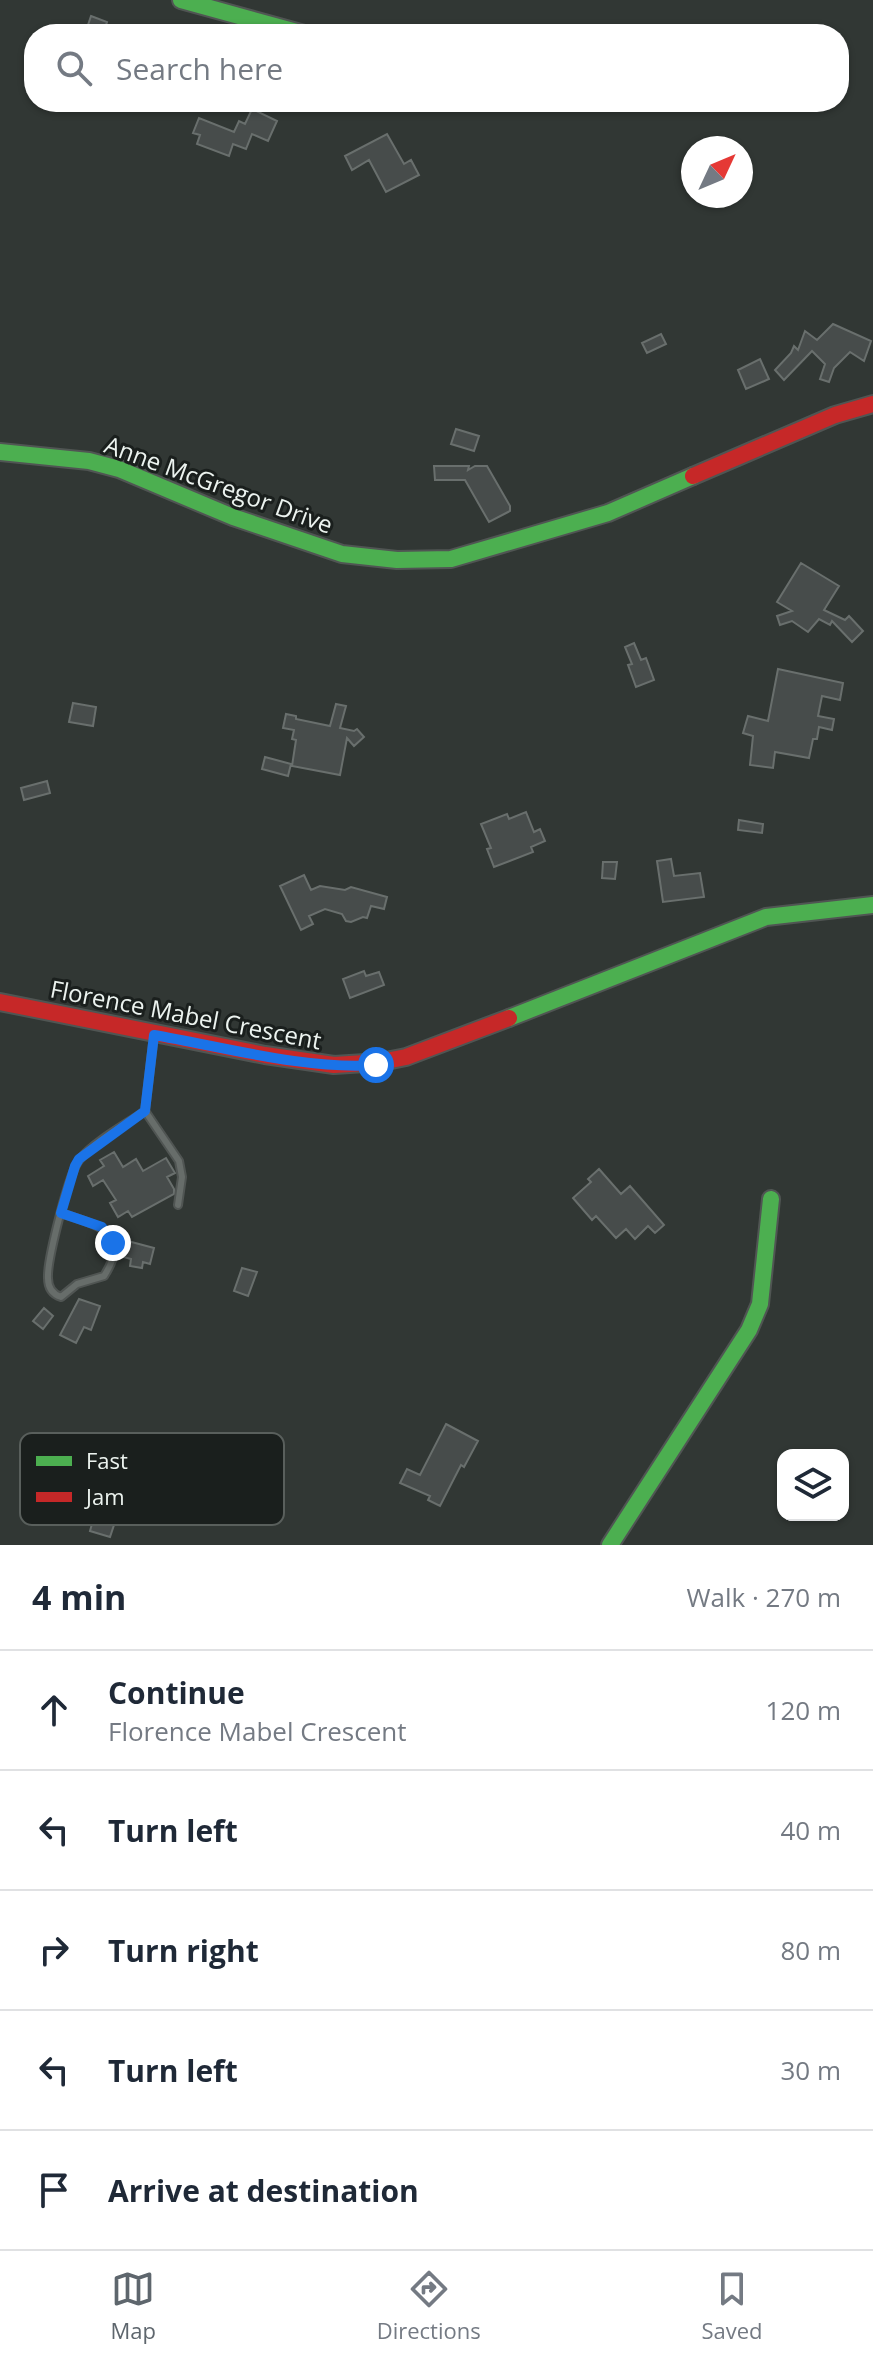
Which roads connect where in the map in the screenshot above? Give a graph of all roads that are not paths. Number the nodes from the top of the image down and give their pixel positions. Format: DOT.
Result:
graph roads {
  1 [pos="181,0"];
  2 [pos="268,24"];
  3 [pos="873,404"];
  4 [pos="0,452"];
  5 [pos="873,905"];
  6 [pos="0,1002"];
  7 [pos="154,1035"];
  8 [pos="145,1111"];
  9 [pos="771,1199"];
  10 [pos="178,1205"];
  11 [pos="61,1213"];
  12 [pos="610,1545"];
  1 -- 2 [label="street"];
  3 -- 4 [label="street, Anne McGregor Drive"];
  5 -- 7 [label="street, Florence Mabel Crescent"];
  6 -- 7 [label="street, Florence Mabel Crescent"];
  7 -- 8 [label="lane"];
  8 -- 10 [label="lane"];
  8 -- 11 [label="lane"];
  9 -- 12 [label="street"];
  11 -- 11 [label="lane"];
}
